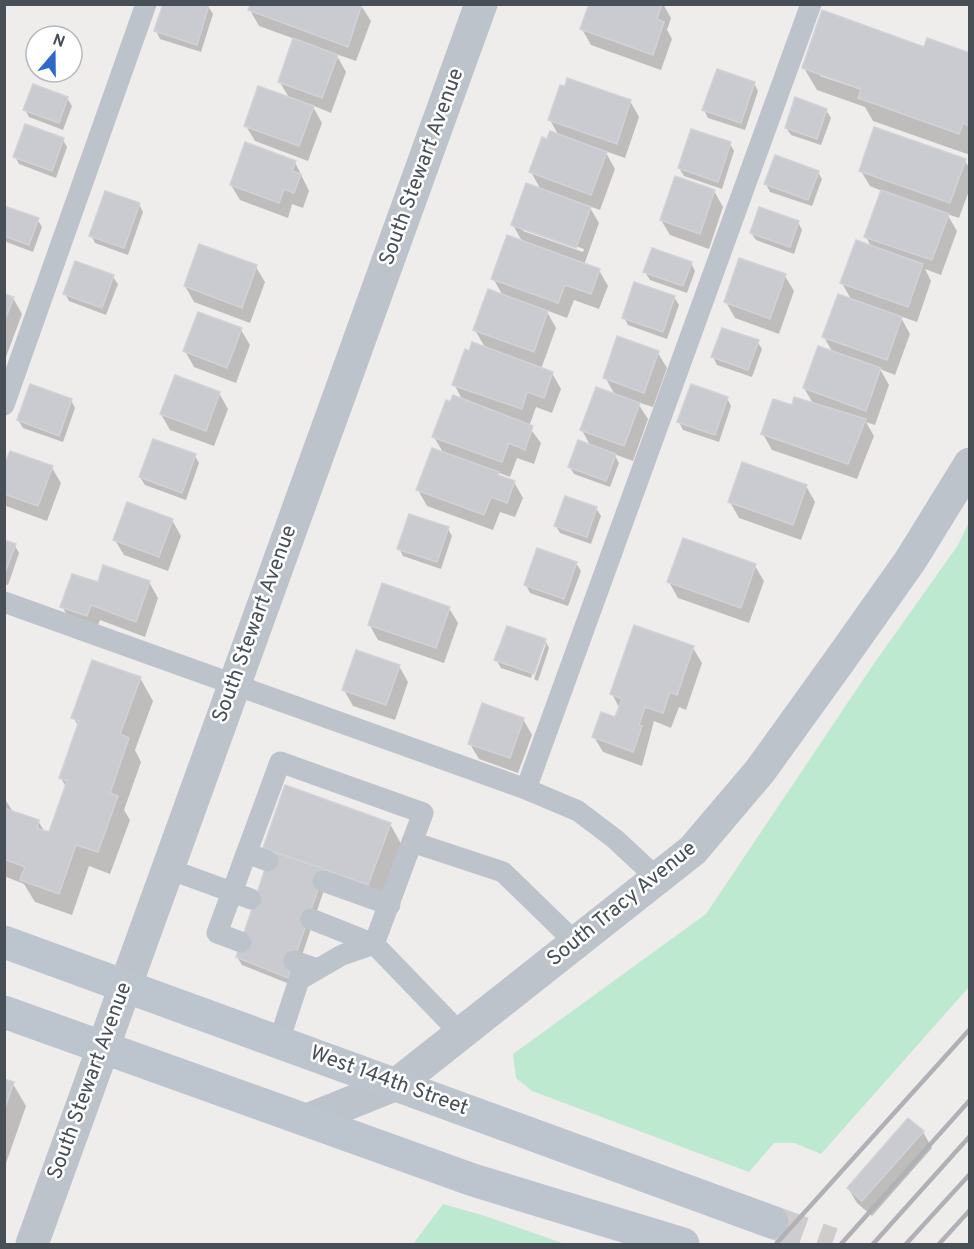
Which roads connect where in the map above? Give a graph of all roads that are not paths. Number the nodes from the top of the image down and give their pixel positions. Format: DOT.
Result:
graph roads {
  1 [pos="146,4"];
  2 [pos="481,4"];
  3 [pos="811,4"];
  4 [pos="4,405"];
  5 [pos="969,464"];
  6 [pos="4,602"];
  7 [pos="234,684"];
  8 [pos="526,789"];
  9 [pos="412,842"];
  10 [pos="247,854"];
  11 [pos="268,861"];
  12 [pos="166,868"];
  13 [pos="658,879"];
  14 [pos="323,881"];
  15 [pos="241,895"];
  16 [pos="390,905"];
  17 [pos="311,919"];
  18 [pos="4,942"];
  19 [pos="241,942"];
  20 [pos="576,943"];
  21 [pos="374,944"];
  22 [pos="294,961"];
  23 [pos="317,969"];
  24 [pos="124,985"];
  25 [pos="4,1012"];
  26 [pos="460,1033"];
  27 [pos="279,1041"];
  28 [pos="102,1047"];
  29 [pos="397,1083"];
  30 [pos="307,1120"];
  31 [pos="772,1222"];
  32 [pos="32,1245"];
  33 [pos="683,1245"];
  1 -- 4 [label="lane"];
  2 -- 7 [label="street, South Stewart Avenue"];
  3 -- 8 [label="lane"];
  5 -- 13 [label="street, South Tracy Avenue"];
  6 -- 7 [label="lane"];
  7 -- 8 [label="lane"];
  7 -- 12 [label="street, South Stewart Avenue"];
  8 -- 13 [label="lane"];
  9 -- 10 [label="lane"];
  9 -- 16 [label="lane"];
  9 -- 20 [label="lane"];
  10 -- 11 [label="lane"];
  10 -- 15 [label="lane"];
  12 -- 15 [label="lane"];
  12 -- 24 [label="street, South Stewart Avenue"];
  13 -- 20 [label="street, South Tracy Avenue"];
  14 -- 16 [label="lane"];
  15 -- 19 [label="lane"];
  16 -- 21 [label="lane"];
  17 -- 21 [label="lane"];
  18 -- 24 [label="street, West 144th Street"];
  20 -- 26 [label="street, South Tracy Avenue"];
  21 -- 23 [label="lane"];
  21 -- 26 [label="lane"];
  22 -- 23 [label="lane"];
  23 -- 27 [label="lane"];
  24 -- 27 [label="street, West 144th Street"];
  24 -- 28 [label="street, South Stewart Avenue"];
  25 -- 28 [label="street"];
  26 -- 29 [label="street, South Tracy Avenue"];
  27 -- 29 [label="street, West 144th Street"];
  28 -- 30 [label="street"];
  28 -- 32 [label="street, South Stewart Avenue"];
  29 -- 30 [label="street, South Tracy Avenue"];
  29 -- 31 [label="street, West 144th Street"];
  30 -- 33 [label="street"];
}
